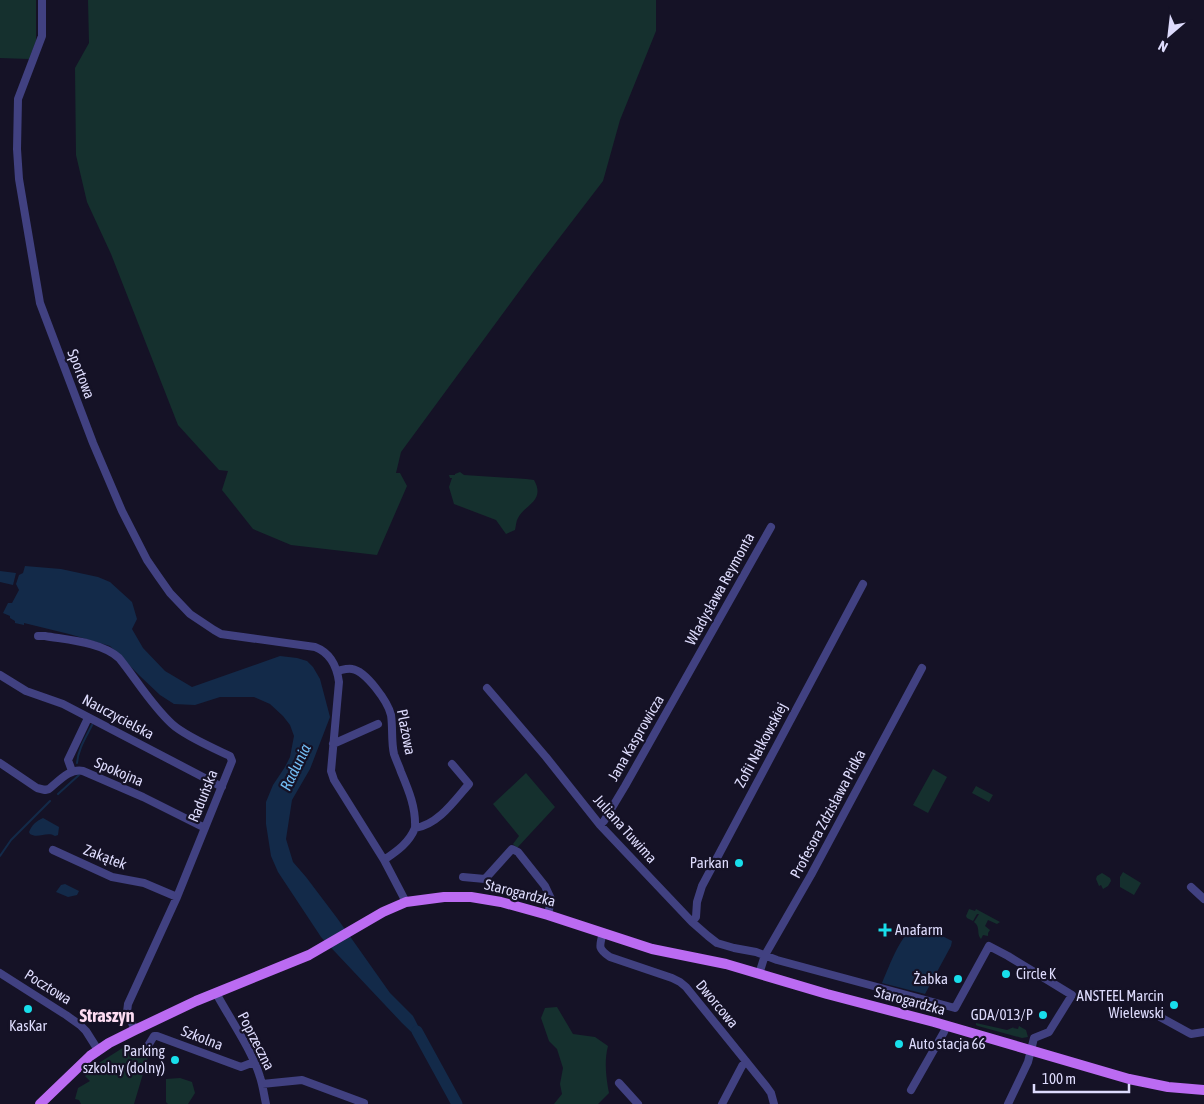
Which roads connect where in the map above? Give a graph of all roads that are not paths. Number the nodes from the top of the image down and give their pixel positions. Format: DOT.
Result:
graph roads {
  1 [pos="42,0"];
  2 [pos="770,527"];
  3 [pos="863,584"];
  4 [pos="42,636"];
  5 [pos="694,664"];
  6 [pos="922,668"];
  7 [pos="337,671"];
  8 [pos="0,675"];
  9 [pos="487,688"];
  10 [pos="88,718"];
  11 [pos="378,724"];
  12 [pos="333,744"];
  13 [pos="0,763"];
  14 [pos="452,764"];
  15 [pos="72,771"];
  16 [pos="222,787"];
  17 [pos="600,825"];
  18 [pos="205,828"];
  19 [pos="415,828"];
  20 [pos="53,850"];
  21 [pos="384,860"];
  22 [pos="464,877"];
  23 [pos="1192,887"];
  24 [pos="177,897"];
  25 [pos="1204,899"];
  26 [pos="406,902"];
  27 [pos="548,915"];
  28 [pos="692,922"];
  29 [pos="603,933"];
  30 [pos="765,955"];
  31 [pos="0,973"];
  32 [pos="759,974"];
  33 [pos="216,993"];
  34 [pos="1160,1017"];
  35 [pos="946,1026"];
  36 [pos="135,1030"];
  37 [pos="1204,1032"];
  38 [pos="146,1049"];
  39 [pos="98,1050"];
  40 [pos="1030,1050"];
  41 [pos="746,1061"];
  42 [pos="254,1062"];
  43 [pos="619,1082"];
  44 [pos="262,1084"];
  45 [pos="911,1090"];
  46 [pos="1204,1090"];
  47 [pos="364,1103"];
  48 [pos="40,1104"];
  49 [pos="266,1104"];
  50 [pos="638,1104"];
  51 [pos="722,1104"];
  52 [pos="774,1104"];
  53 [pos="1008,1104"];
  1 -- 7 [label="street, Sportowa"];
  2 -- 5 [label="street, Władysława Reymonta"];
  3 -- 28 [label="street, Zofii Nałkowskiej"];
  4 -- 16 [label="street, Raduńska"];
  5 -- 17 [label="street, Jana Kasprowicza"];
  6 -- 30 [label="street, Profesora Zdzisława Pidka"];
  7 -- 12 [label="street"];
  7 -- 19 [label="street, Plażowa"];
  8 -- 10 [label="street, Nauczycielska"];
  9 -- 17 [label="street, Juliana Tuwima"];
  10 -- 15 [label="street"];
  10 -- 16 [label="street, Nauczycielska"];
  11 -- 12 [label="street, Plażowa"];
  12 -- 21 [label="street"];
  13 -- 15 [label="street, Spokojna"];
  14 -- 19 [label="street"];
  15 -- 18 [label="street, Spokojna"];
  16 -- 18 [label="street, Raduńska"];
  17 -- 28 [label="street, Juliana Tuwima"];
  18 -- 24 [label="street, Raduńska"];
  19 -- 21 [label="street"];
  20 -- 24 [label="street, Zakątek"];
  21 -- 26 [label="street"];
  22 -- 27 [label="street"];
  23 -- 25 [label="street"];
  24 -- 36 [label="street, Raduńska"];
  26 -- 27 [label="main road, Starogardzka"];
  26 -- 33 [label="main road, Starogardzka"];
  27 -- 29 [label="main road, Starogardzka"];
  28 -- 30 [label="street, Juliana Tuwima"];
  29 -- 32 [label="main road, Starogardzka"];
  29 -- 41 [label="street, Dworcowa"];
  30 -- 32 [label="street, Profesora Zdzisława Pidka"];
  30 -- 40 [label="street, Juliana Tuwima"];
  31 -- 39 [label="street, Pocztowa"];
  32 -- 35 [label="main road, Starogardzka"];
  33 -- 36 [label="main road, Starogardzka"];
  33 -- 42 [label="street, Poprzeczna"];
  34 -- 37 [label="street"];
  35 -- 40 [label="main road, Starogardzka"];
  35 -- 45 [label="street"];
  36 -- 39 [label="main road, Starogardzka"];
  38 -- 42 [label="street, Szkolna"];
  39 -- 48 [label="main road, Starogardzka"];
  40 -- 46 [label="main road, Starogardzka"];
  40 -- 53 [label="street"];
  41 -- 51 [label="street"];
  41 -- 52 [label="street, Dworcowa"];
  42 -- 44 [label="street, Poprzeczna"];
  43 -- 50 [label="street"];
  44 -- 47 [label="street"];
  44 -- 49 [label="street, Poprzeczna"];
}
